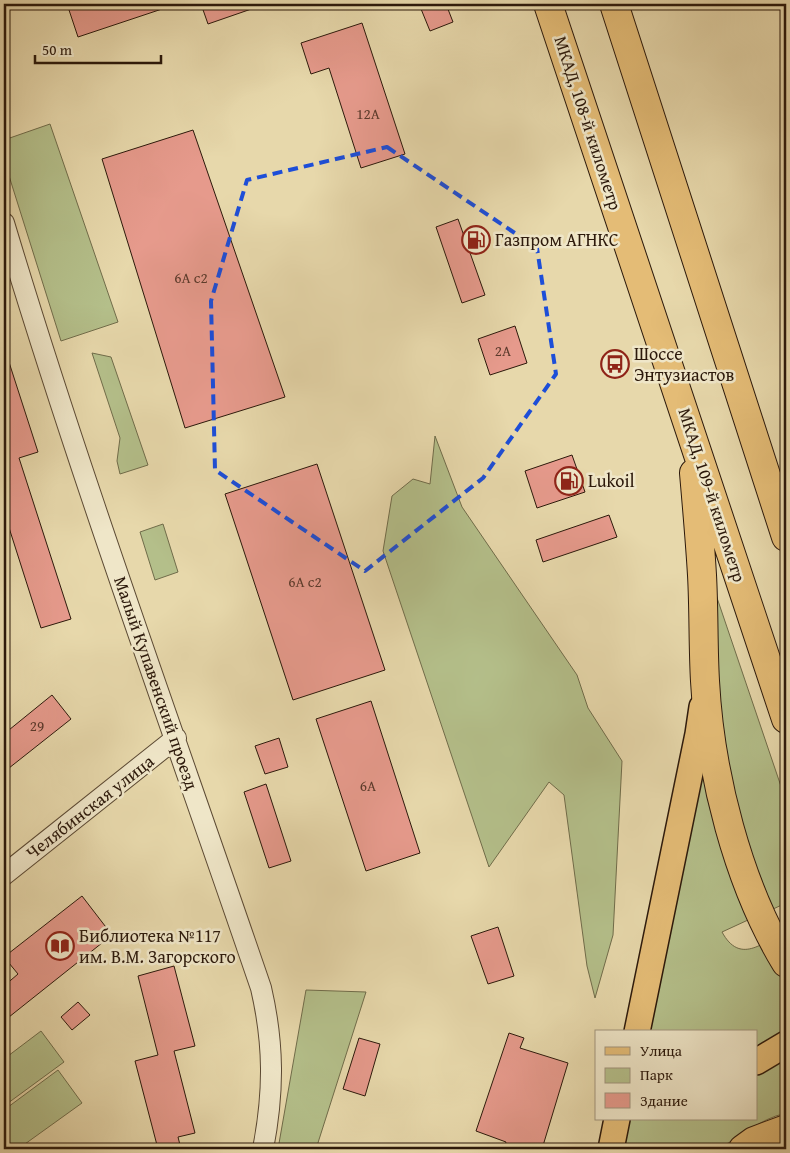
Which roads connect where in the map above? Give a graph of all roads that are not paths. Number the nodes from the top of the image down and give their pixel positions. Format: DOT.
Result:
graph roads {
  1 [pos="548,4"];
  2 [pos="614,4"];
  3 [pos="4,223"];
  4 [pos="637,271"];
  5 [pos="691,430"];
  6 [pos="785,531"];
  7 [pos="705,682"];
  8 [pos="786,718"];
  9 [pos="176,738"];
  10 [pos="4,875"];
  11 [pos="786,963"];
  12 [pos="637,1030"];
  13 [pos="786,1044"];
  14 [pos="758,1061"];
  15 [pos="617,1120"];
  16 [pos="786,1129"];
  17 [pos="263,1149"];
  18 [pos="610,1149"];
  19 [pos="743,1149"];
  1 -- 4 [label="highway, МКАД, 108-й километр"];
  2 -- 6 [label="highway"];
  3 -- 9 [label="street, Малый Купавенский проезд"];
  4 -- 5 [label="highway, МКАД, 109-й километр"];
  5 -- 7 [label="highway"];
  5 -- 8 [label="highway, МКАД, 109-й километр"];
  7 -- 11 [label="highway"];
  7 -- 12 [label="main road"];
  9 -- 10 [label="street, Челябинская улица"];
  9 -- 17 [label="street, Малый Купавенский проезд"];
  13 -- 14 [label="main road"];
  15 -- 18 [label="main road"];
  16 -- 19 [label="highway"];
}
